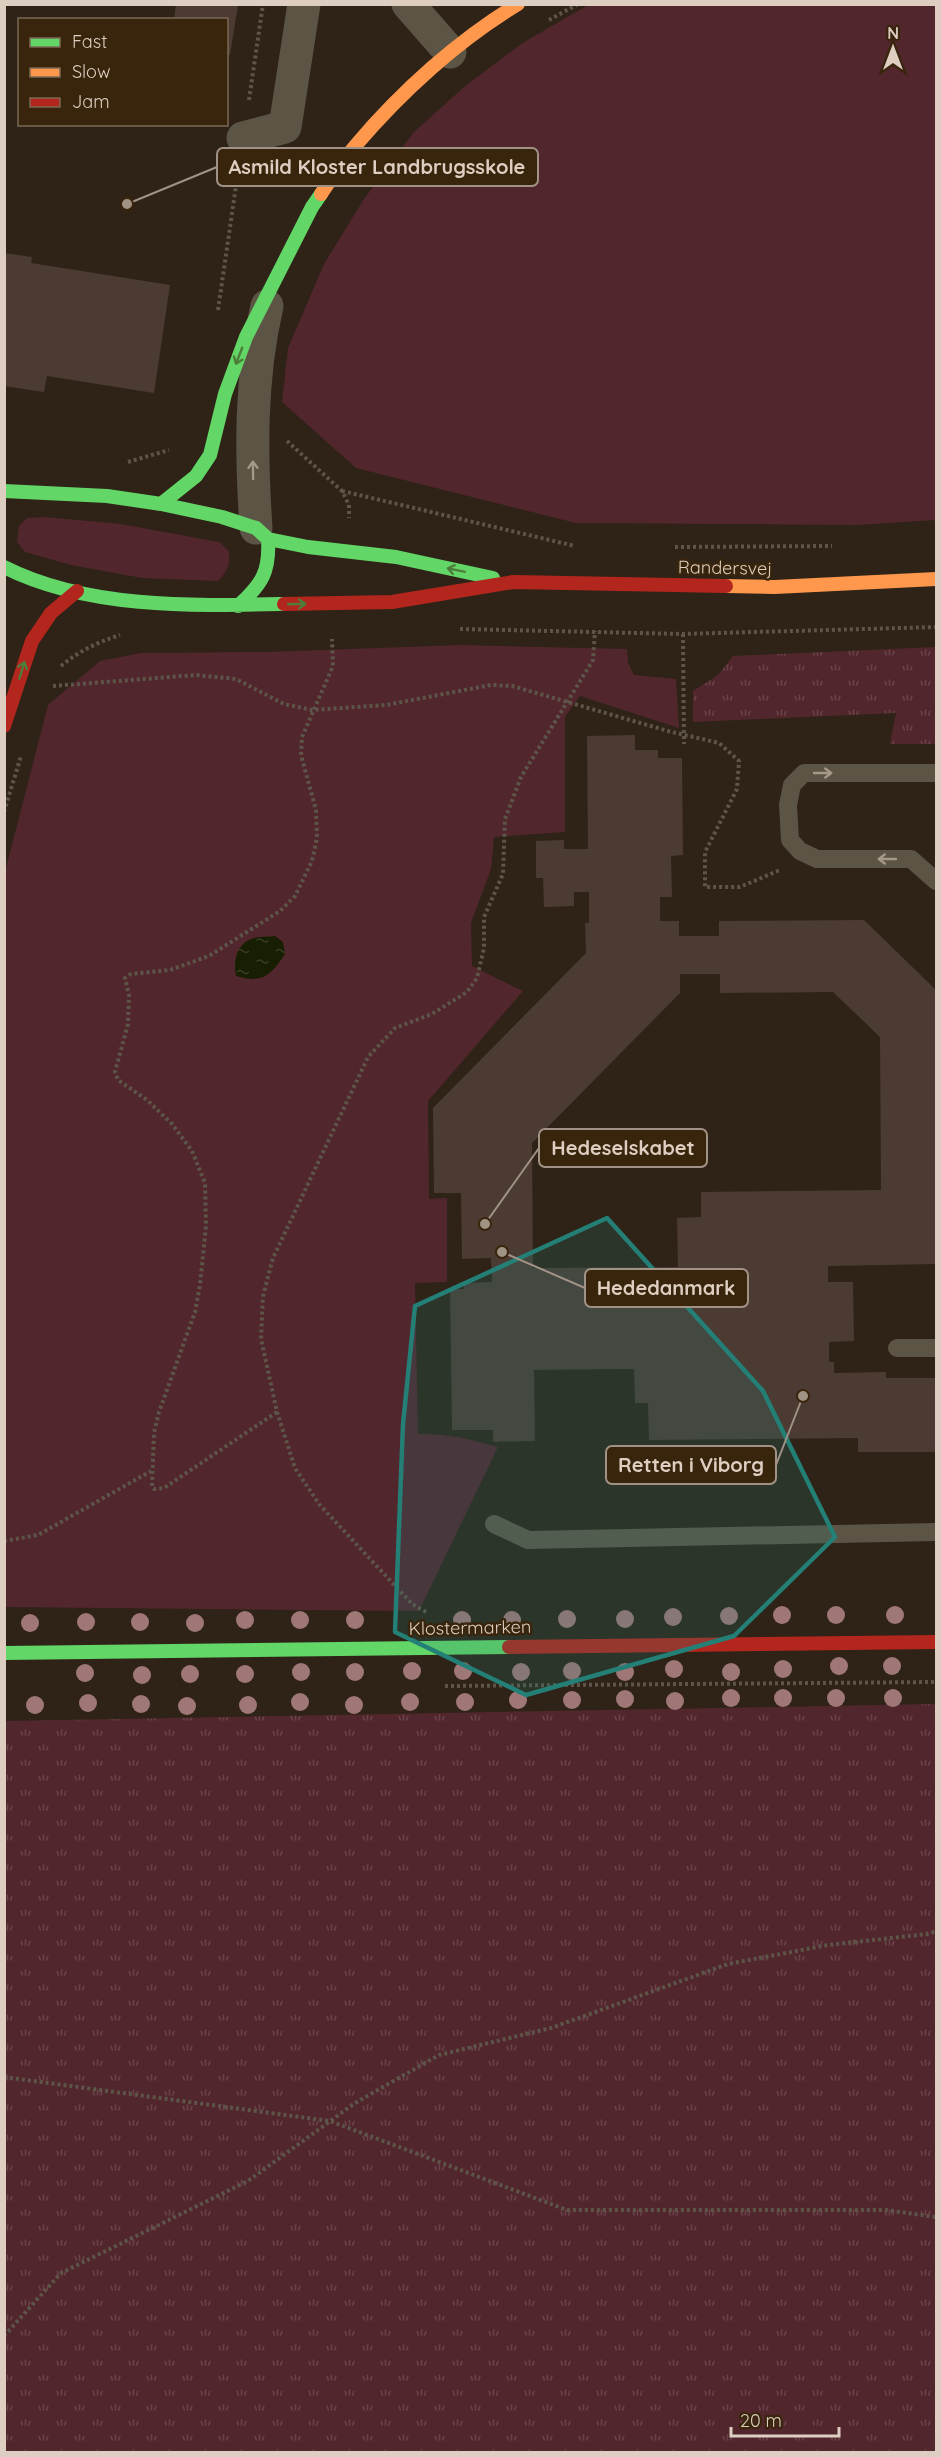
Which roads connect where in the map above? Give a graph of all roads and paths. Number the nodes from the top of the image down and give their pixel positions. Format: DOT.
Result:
graph roads {
  1 [pos="263,4"];
  2 [pos="304,4"];
  3 [pos="408,4"];
  4 [pos="518,4"];
  5 [pos="578,4"];
  6 [pos="547,22"];
  7 [pos="450,52"];
  8 [pos="243,138"];
  9 [pos="272,284"];
  10 [pos="217,315"];
  11 [pos="176,444"];
  12 [pos="117,462"];
  13 [pos="342,491"];
  14 [pos="8,493"];
  15 [pos="161,504"];
  16 [pos="262,533"];
  17 [pos="841,546"];
  18 [pos="664,547"];
  19 [pos="581,548"];
  20 [pos="4,567"];
  21 [pos="936,579"];
  22 [pos="513,582"];
  23 [pos="76,591"];
  24 [pos="238,606"];
  25 [pos="936,627"];
  26 [pos="453,628"];
  27 [pos="332,632"];
  28 [pos="595,632"];
  29 [pos="682,634"];
  30 [pos="45,687"];
  31 [pos="568,701"];
  32 [pos="312,710"];
  33 [pos="4,726"];
  34 [pos="684,734"];
  35 [pos="684,744"];
  36 [pos="936,773"];
  37 [pos="780,871"];
  38 [pos="936,881"];
  39 [pos="897,1348"];
  40 [pos="936,1348"];
  41 [pos="277,1412"];
  42 [pos="151,1471"];
  43 [pos="494,1524"];
  44 [pos="936,1532"];
  45 [pos="4,1541"];
  46 [pos="431,1614"];
  47 [pos="936,1642"];
  48 [pos="4,1653"];
  49 [pos="936,1682"];
  50 [pos="435,1686"];
  51 [pos="936,1930"];
  52 [pos="4,2077"];
  53 [pos="330,2121"];
  54 [pos="936,2217"];
  55 [pos="4,2336"];
  1 -- 8 [label="path"];
  2 -- 8 [label="street"];
  3 -- 7 [label="street"];
  4 -- 7 [label="street"];
  5 -- 6 [label="path"];
  7 -- 9 [label="street"];
  8 -- 10 [label="path"];
  9 -- 15 [label="street, one-way"];
  16 -- 9 [label="street, one-way"];
  11 -- 12 [label="path"];
  13 -- 19 [label="path"];
  14 -- 15 [label="street, Randersvej"];
  15 -- 16 [label="street, Randersvej"];
  22 -- 16 [label="street, Randersvej, one-way"];
  16 -- 24 [label="street"];
  17 -- 18 [label="path"];
  20 -- 23 [label="street, Randersvej"];
  21 -- 22 [label="street, Randersvej"];
  24 -- 22 [label="street, Randersvej, one-way"];
  23 -- 24 [label="street, Randersvej"];
  33 -- 23 [label="street, one-way"];
  25 -- 29 [label="path"];
  26 -- 28 [label="path"];
  27 -- 32 [label="path"];
  28 -- 29 [label="path"];
  28 -- 31 [label="path"];
  29 -- 34 [label="path"];
  30 -- 32 [label="path"];
  31 -- 32 [label="path"];
  31 -- 34 [label="path"];
  31 -- 41 [label="path"];
  32 -- 42 [label="path"];
  34 -- 35 [label="path"];
  34 -- 37 [label="path"];
  38 -- 36 [label="lane, one-way"];
  39 -- 40 [label="lane"];
  41 -- 42 [label="path"];
  41 -- 46 [label="path"];
  42 -- 45 [label="path"];
  43 -- 44 [label="lane"];
  47 -- 48 [label="street, Klostermarken"];
  49 -- 50 [label="path"];
  51 -- 53 [label="path"];
  52 -- 53 [label="path"];
  53 -- 54 [label="path"];
  53 -- 55 [label="path"];
}
